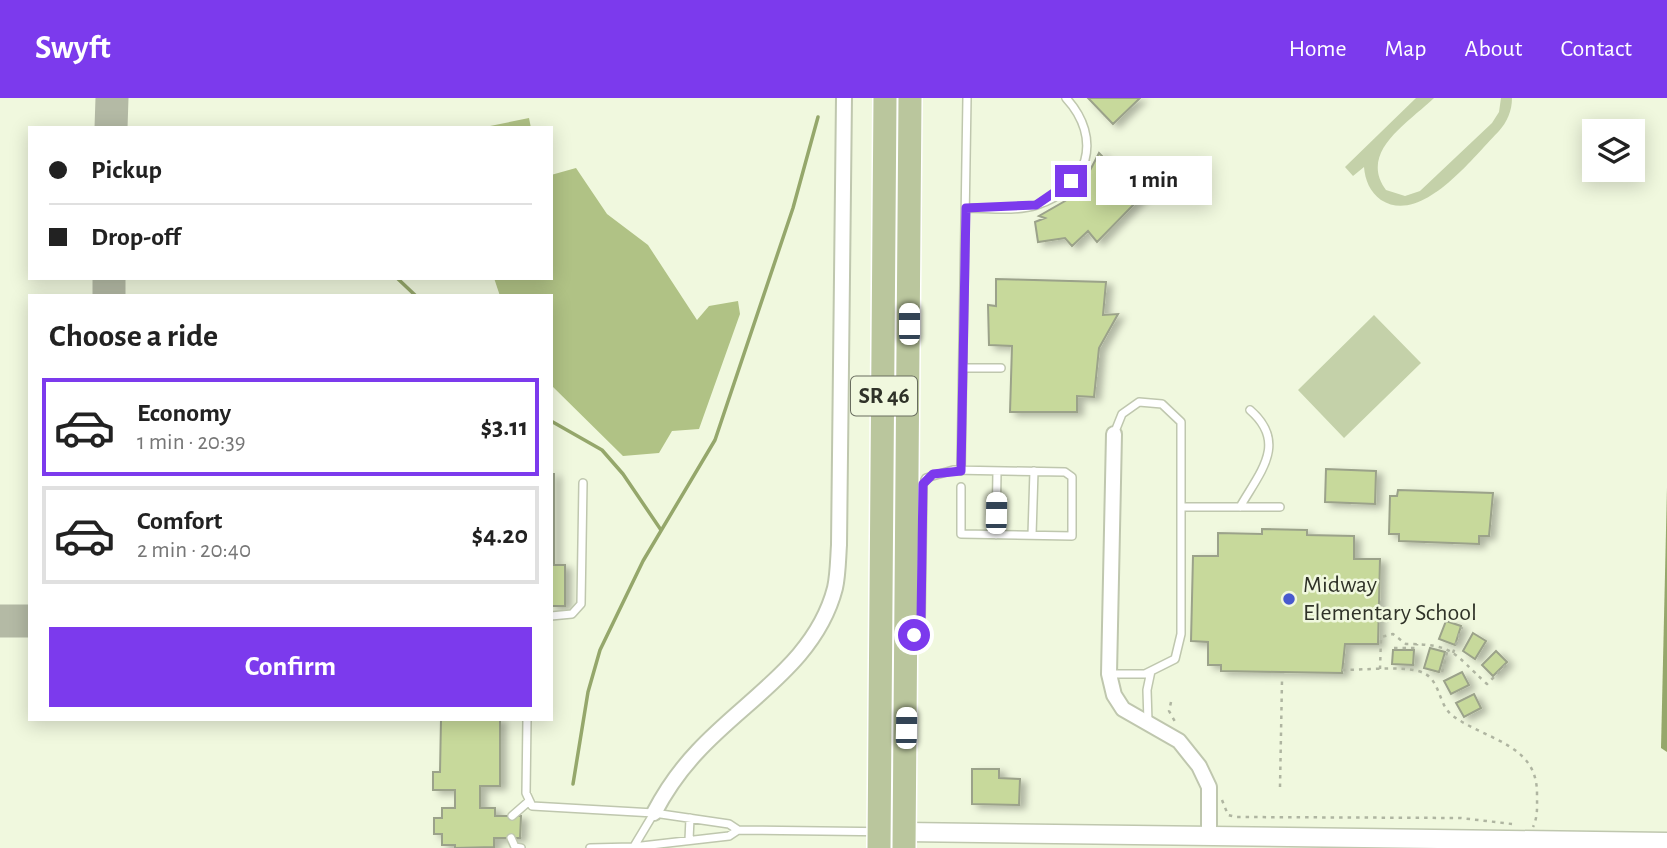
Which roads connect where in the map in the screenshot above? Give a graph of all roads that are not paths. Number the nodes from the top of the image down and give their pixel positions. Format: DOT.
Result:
graph roads {
  1 [pos="844,98"];
  2 [pos="885,98"];
  3 [pos="910,98"];
  4 [pos="967,98"];
  5 [pos="1066,98"];
  6 [pos="966,208"];
  7 [pos="963,368"];
  8 [pos="1001,368"];
  9 [pos="1251,410"];
  10 [pos="1114,434"];
  11 [pos="961,471"];
  12 [pos="997,471"];
  13 [pos="1034,471"];
  14 [pos="583,484"];
  15 [pos="961,487"];
  16 [pos="1183,507"];
  17 [pos="1240,507"];
  18 [pos="1280,507"];
  19 [pos="996,535"];
  20 [pos="1032,535"];
  21 [pos="553,616"];
  22 [pos="907,650"];
  23 [pos="1151,671"];
  24 [pos="1109,674"];
  25 [pos="527,721"];
  26 [pos="1149,723"];
  27 [pos="528,802"];
  28 [pos="654,813"];
  29 [pos="512,816"];
  30 [pos="690,818"];
  31 [pos="738,830"];
  32 [pos="511,838"];
  33 [pos="1526,839"];
  34 [pos="689,840"];
  35 [pos="879,840"];
  36 [pos="904,840"];
  37 [pos="1215,840"];
  38 [pos="1667,842"];
  39 [pos="522,848"];
  40 [pos="590,848"];
  41 [pos="633,848"];
  1 -- 28 [label="street"];
  2 -- 35 [label="main road, SR 46"];
  3 -- 22 [label="main road, SR 46"];
  4 -- 6 [label="lane"];
  5 -- 6 [label="lane"];
  6 -- 7 [label="lane"];
  7 -- 8 [label="lane"];
  7 -- 11 [label="lane"];
  9 -- 17 [label="lane"];
  10 -- 16 [label="lane"];
  10 -- 24 [label="street"];
  11 -- 12 [label="lane"];
  11 -- 22 [label="lane"];
  12 -- 13 [label="lane"];
  12 -- 19 [label="lane"];
  13 -- 20 [label="lane"];
  13 -- 20 [label="lane"];
  14 -- 21 [label="lane"];
  15 -- 19 [label="lane"];
  16 -- 17 [label="lane"];
  16 -- 23 [label="lane"];
  17 -- 18 [label="lane"];
  19 -- 20 [label="lane"];
  22 -- 36 [label="main road, SR 46"];
  23 -- 24 [label="lane"];
  23 -- 26 [label="lane"];
  24 -- 26 [label="street"];
  25 -- 27 [label="lane"];
  26 -- 37 [label="street"];
  27 -- 28 [label="lane"];
  27 -- 29 [label="lane"];
  28 -- 30 [label="lane"];
  28 -- 41 [label="lane"];
  30 -- 31 [label="lane"];
  30 -- 34 [label="lane"];
  31 -- 34 [label="lane"];
  31 -- 35 [label="lane"];
  32 -- 39 [label="lane"];
  33 -- 37 [label="street"];
  33 -- 38 [label="street"];
  34 -- 41 [label="lane"];
  35 -- 36 [label="lane"];
  36 -- 37 [label="street"];
  40 -- 41 [label="lane"];
}
